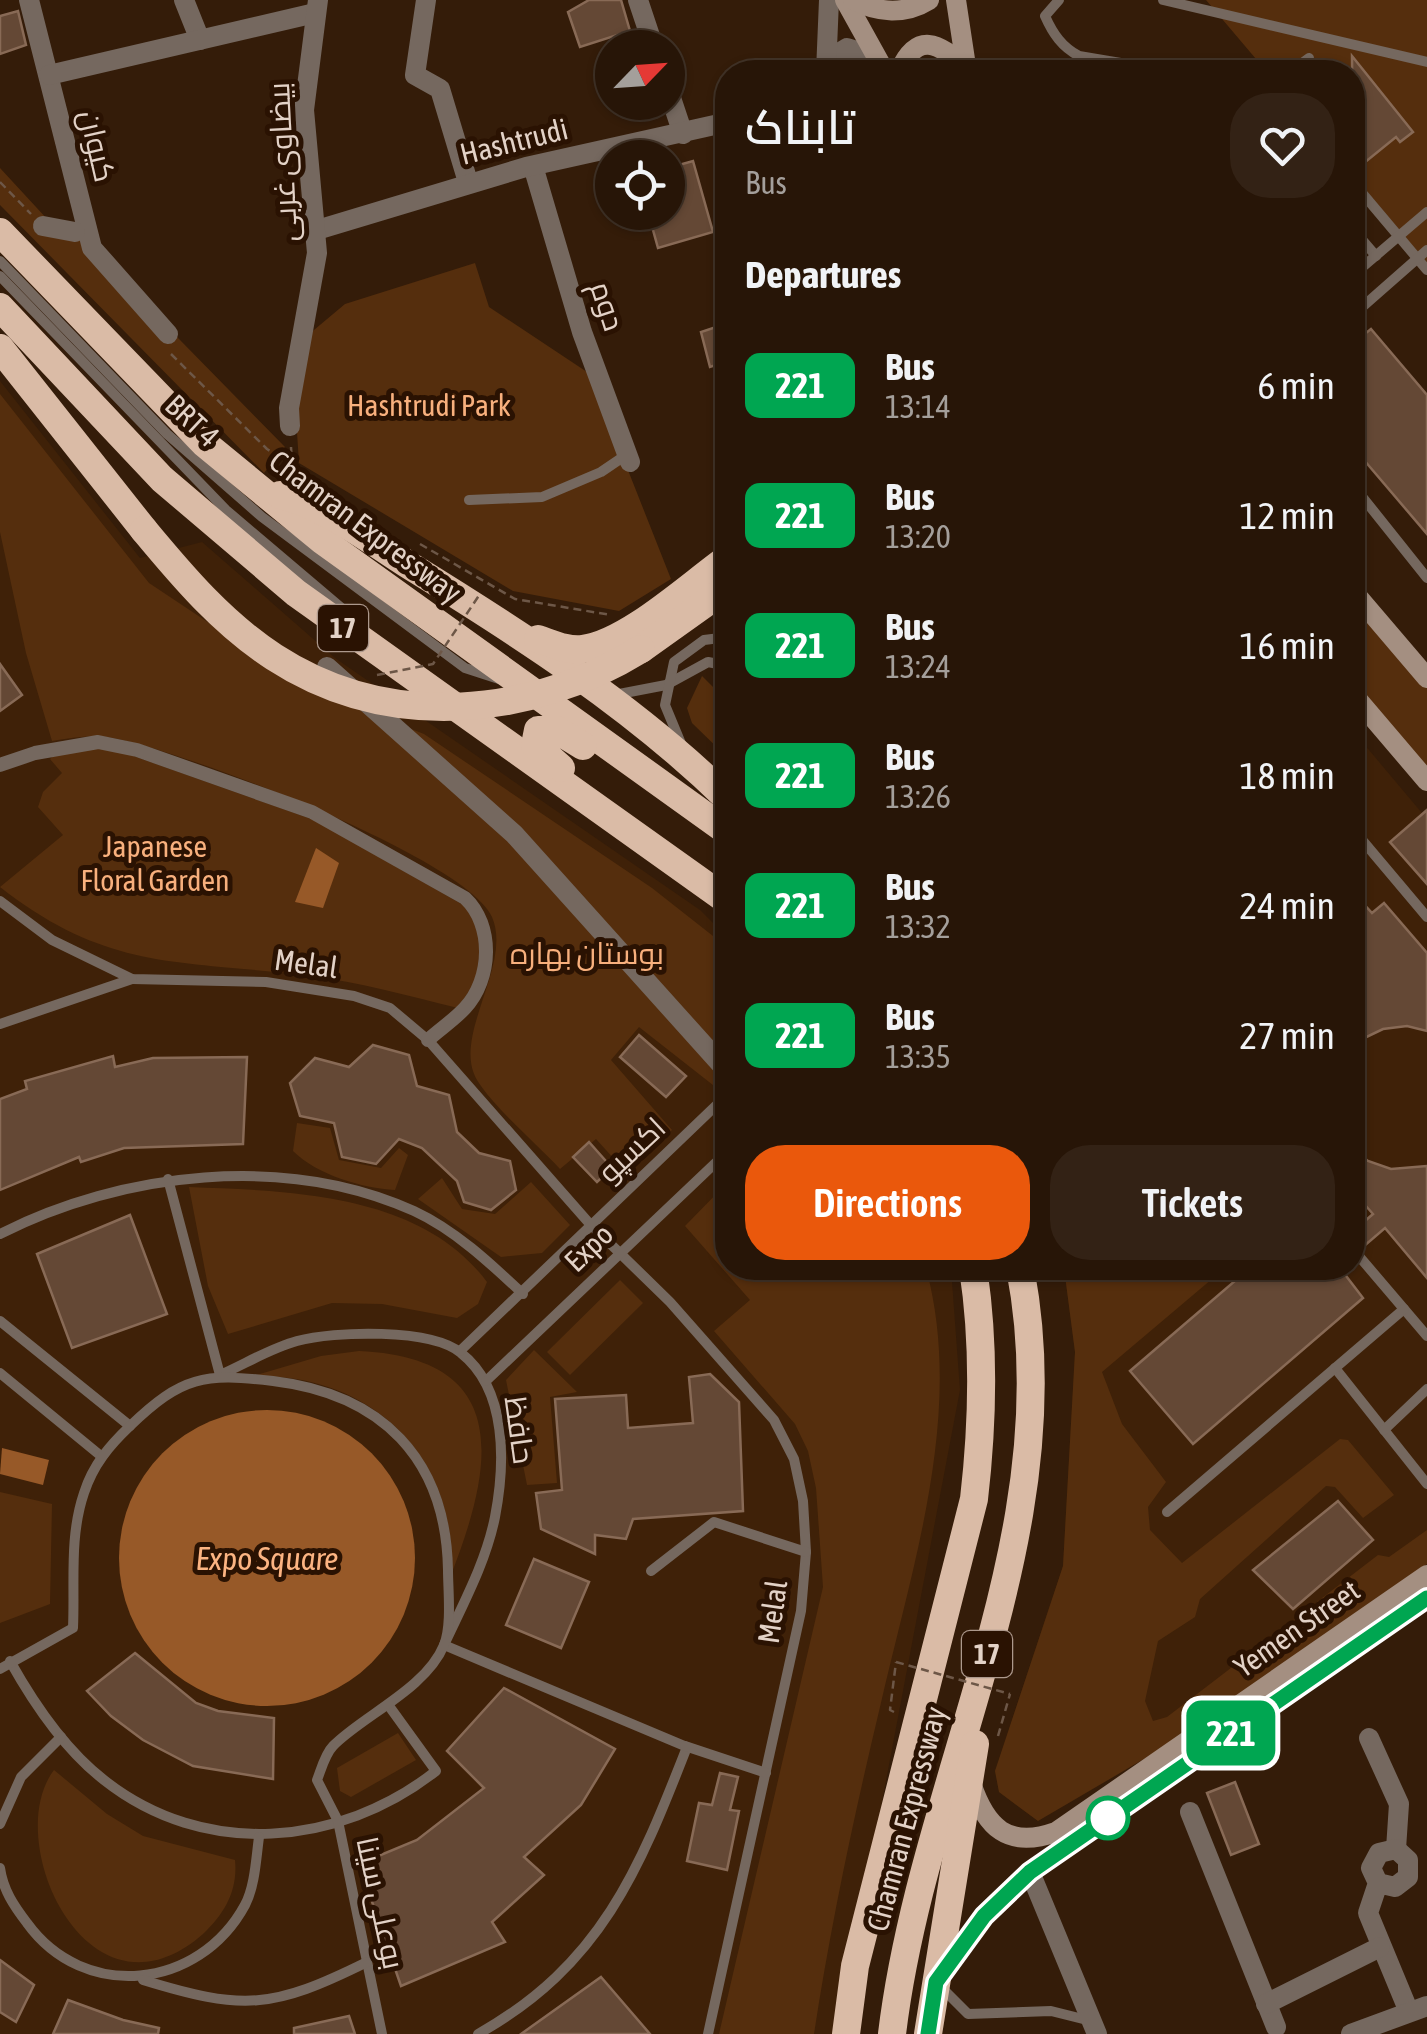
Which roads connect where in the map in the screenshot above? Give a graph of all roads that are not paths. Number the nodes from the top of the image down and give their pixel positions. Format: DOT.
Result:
graph roads {
  1 [pos="30,0"];
  2 [pos="184,0"];
  3 [pos="426,0"];
  4 [pos="638,0"];
  5 [pos="830,0"];
  6 [pos="844,0"];
  7 [pos="853,0"];
  8 [pos="930,0"];
  9 [pos="956,0"];
  10 [pos="1059,0"];
  11 [pos="1163,0"];
  12 [pos="316,7"];
  13 [pos="648,30"];
  14 [pos="200,40"];
  15 [pos="1309,58"];
  16 [pos="826,60"];
  17 [pos="833,60"];
  18 [pos="870,60"];
  19 [pos="877,60"];
  20 [pos="904,60"];
  21 [pos="956,60"];
  22 [pos="965,60"];
  23 [pos="1116,60"];
  24 [pos="1306,60"];
  25 [pos="1427,62"];
  26 [pos="49,75"];
  27 [pos="678,120"];
  28 [pos="715,125"];
  29 [pos="683,134"];
  30 [pos="534,166"];
  31 [pos="468,182"];
  32 [pos="1365,197"];
  33 [pos="1427,212"];
  34 [pos="43,226"];
  35 [pos="318,230"];
  36 [pos="0,232"];
  37 [pos="81,232"];
  38 [pos="1398,236"];
  39 [pos="1365,243"];
  40 [pos="1422,254"];
  41 [pos="1376,256"];
  42 [pos="0,262"];
  43 [pos="1365,265"];
  44 [pos="1427,270"];
  45 [pos="0,276"];
  46 [pos="1365,304"];
  47 [pos="0,307"];
  48 [pos="168,334"];
  49 [pos="0,348"];
  50 [pos="290,426"];
  51 [pos="630,457"];
  52 [pos="259,489"];
  53 [pos="468,500"];
  54 [pos="1365,500"];
  55 [pos="715,567"];
  56 [pos="1427,578"];
  57 [pos="715,597"];
  58 [pos="1365,605"];
  59 [pos="512,631"];
  60 [pos="715,638"];
  61 [pos="715,663"];
  62 [pos="327,668"];
  63 [pos="1427,678"];
  64 [pos="522,683"];
  65 [pos="666,685"];
  66 [pos="603,695"];
  67 [pos="1365,708"];
  68 [pos="1368,712"];
  69 [pos="490,735"];
  70 [pos="1427,759"];
  71 [pos="692,764"];
  72 [pos="0,765"];
  73 [pos="1427,781"];
  74 [pos="662,782"];
  75 [pos="715,786"];
  76 [pos="715,822"];
  77 [pos="634,834"];
  78 [pos="1365,843"];
  79 [pos="715,891"];
  80 [pos="0,901"];
  81 [pos="1427,917"];
  82 [pos="132,979"];
  83 [pos="0,1024"];
  84 [pos="428,1040"];
  85 [pos="715,1058"];
  86 [pos="715,1107"];
  87 [pos="715,1163"];
  88 [pos="168,1180"];
  89 [pos="589,1223"];
  90 [pos="0,1234"];
  91 [pos="619,1255"];
  92 [pos="1365,1263"];
  93 [pos="975,1280"];
  94 [pos="1022,1280"];
  95 [pos="523,1294"];
  96 [pos="1404,1309"];
  97 [pos="0,1321"];
  98 [pos="1427,1336"];
  99 [pos="460,1351"];
  100 [pos="1336,1368"];
  101 [pos="0,1373"];
  102 [pos="220,1375"];
  103 [pos="486,1381"];
  104 [pos="1427,1389"];
  105 [pos="130,1426"];
  106 [pos="1384,1430"];
  107 [pos="101,1456"];
  108 [pos="1427,1484"];
  109 [pos="1167,1512"];
  110 [pos="806,1552"];
  111 [pos="650,1571"];
  112 [pos="1427,1576"];
  113 [pos="1427,1598"];
  114 [pos="998,1620"];
  115 [pos="444,1645"];
  116 [pos="5,1660"];
  117 [pos="0,1669"];
  118 [pos="389,1706"];
  119 [pos="61,1737"];
  120 [pos="1368,1738"];
  121 [pos="686,1746"];
  122 [pos="766,1773"];
  123 [pos="968,1776"];
  124 [pos="1190,1812"];
  125 [pos="338,1821"];
  126 [pos="0,1824"];
  127 [pos="259,1837"];
  128 [pos="1410,1856"];
  129 [pos="0,1868"];
  130 [pos="1030,1872"];
  131 [pos="1378,1883"];
  132 [pos="1380,1947"];
  133 [pos="367,1962"];
  134 [pos="137,1978"];
  135 [pos="936,1982"];
  136 [pos="1266,2004"];
  137 [pos="1418,2010"];
  138 [pos="1095,2027"];
  139 [pos="1276,2027"];
  140 [pos="382,2034"];
  141 [pos="478,2034"];
  142 [pos="708,2034"];
  143 [pos="846,2034"];
  144 [pos="892,2034"];
  145 [pos="928,2034"];
  146 [pos="1351,2034"];
  1 -- 26 [label="street, کیوان"];
  2 -- 14 [label="street"];
  3 -- 31 [label="street"];
  4 -- 13 [label="street"];
  5 -- 16 [label="street"];
  6 -- 19 [label="main road"];
  7 -- 8 [label="main road"];
  9 -- 22 [label="main road"];
  10 -- 23 [label="lane"];
  11 -- 25 [label="lane"];
  12 -- 14 [label="street, کیوان"];
  12 -- 35 [label="street, بیضاوی غربی"];
  14 -- 26 [label="street, کیوان"];
  15 -- 24 [label="lane"];
  17 -- 18 [label="street"];
  20 -- 21 [label="main road"];
  26 -- 37 [label="street, کیوان"];
  27 -- 29 [label="street"];
  28 -- 29 [label="street, Hashtrudi"];
  29 -- 30 [label="street, Hashtrudi"];
  30 -- 31 [label="street, Hashtrudi"];
  30 -- 51 [label="street, دوم"];
  31 -- 35 [label="street, Hashtrudi"];
  32 -- 38 [label="lane"];
  33 -- 38 [label="lane"];
  34 -- 37 [label="street"];
  35 -- 50 [label="street, بیضاوی غربی"];
  36 -- 52 [label="highway, Chamran Expressway / 17"];
  37 -- 48 [label="street"];
  38 -- 40 [label="lane"];
  38 -- 41 [label="lane"];
  39 -- 41 [label="lane"];
  40 -- 44 [label="lane"];
  40 -- 46 [label="lane"];
  41 -- 43 [label="lane"];
  42 -- 64 [label="lane, BRT 4"];
  45 -- 69 [label="lane, BRT 4"];
  47 -- 69 [label="highway, 17"];
  49 -- 57 [label="highway, bridge"];
  51 -- 53 [label="lane"];
  52 -- 59 [label="highway"];
  52 -- 64 [label="highway, Chamran Expressway / 17"];
  54 -- 56 [label="lane"];
  55 -- 59 [label="highway"];
  58 -- 63 [label="main road"];
  59 -- 66 [label="highway"];
  60 -- 65 [label="lane"];
  61 -- 65 [label="lane"];
  62 -- 85 [label="street"];
  64 -- 74 [label="highway, Chamran Expressway / 17"];
  65 -- 66 [label="lane"];
  65 -- 71 [label="lane"];
  66 -- 71 [label="highway"];
  67 -- 68 [label="main road"];
  68 -- 70 [label="main road"];
  68 -- 73 [label="main road"];
  69 -- 77 [label="highway, 17"];
  71 -- 75 [label="highway"];
  72 -- 84 [label="street"];
  74 -- 76 [label="highway, Chamran Expressway / 17"];
  74 -- 77 [label="highway"];
  77 -- 79 [label="highway, 17"];
  78 -- 81 [label="lane"];
  80 -- 82 [label="lane, Melal"];
  82 -- 83 [label="lane"];
  82 -- 84 [label="lane, Melal"];
  84 -- 89 [label="lane, Melal"];
  86 -- 89 [label="lane, اکسپو"];
  87 -- 91 [label="lane, Expo"];
  88 -- 90 [label="lane"];
  88 -- 95 [label="lane"];
  88 -- 102 [label="lane"];
  89 -- 91 [label="lane, Melal"];
  89 -- 95 [label="lane, Expo"];
  91 -- 103 [label="lane, Expo"];
  91 -- 110 [label="lane, Melal"];
  92 -- 96 [label="lane"];
  93 -- 143 [label="highway, Chamran Expressway / 17"];
  94 -- 114 [label="highway, Chamran Expressway / 17"];
  95 -- 99 [label="lane, Expo"];
  96 -- 98 [label="lane"];
  96 -- 100 [label="lane"];
  97 -- 105 [label="lane"];
  99 -- 102 [label="lane"];
  99 -- 103 [label="lane, حافظ"];
  100 -- 106 [label="lane"];
  100 -- 109 [label="lane"];
  101 -- 107 [label="lane"];
  102 -- 105 [label="lane"];
  102 -- 115 [label="lane"];
  103 -- 115 [label="lane, حافظ"];
  104 -- 106 [label="lane"];
  105 -- 107 [label="lane"];
  106 -- 108 [label="lane"];
  107 -- 116 [label="lane"];
  110 -- 111 [label="lane"];
  110 -- 122 [label="lane, Melal"];
  112 -- 123 [label="main road, Yemen Street"];
  113 -- 130 [label="main road, Yemen Street"];
  114 -- 123 [label="highway"];
  114 -- 144 [label="highway, Chamran Expressway / 17"];
  115 -- 118 [label="lane, حافظ"];
  115 -- 121 [label="lane"];
  116 -- 117 [label="lane"];
  116 -- 119 [label="lane, بوعلی سینا"];
  118 -- 125 [label="lane, حافظ"];
  118 -- 125 [label="lane"];
  119 -- 126 [label="lane"];
  119 -- 127 [label="lane, بوعلی سینا"];
  120 -- 128 [label="street"];
  121 -- 122 [label="lane"];
  121 -- 141 [label="lane"];
  122 -- 142 [label="lane, Melal"];
  123 -- 135 [label="highway"];
  124 -- 136 [label="street"];
  125 -- 127 [label="lane, بوعلی سینا"];
  125 -- 133 [label="lane, بوعلی سینا"];
  127 -- 134 [label="lane"];
  128 -- 131 [label="street"];
  128 -- 131 [label="street"];
  129 -- 134 [label="lane"];
  130 -- 135 [label="main road, Yemen Street"];
  130 -- 138 [label="street"];
  131 -- 132 [label="street"];
  132 -- 136 [label="street"];
  132 -- 137 [label="street"];
  133 -- 134 [label="lane"];
  133 -- 140 [label="lane, بوعلی سینا"];
  135 -- 138 [label="lane"];
  135 -- 145 [label="highway"];
  136 -- 139 [label="street"];
  137 -- 146 [label="street"];
}
